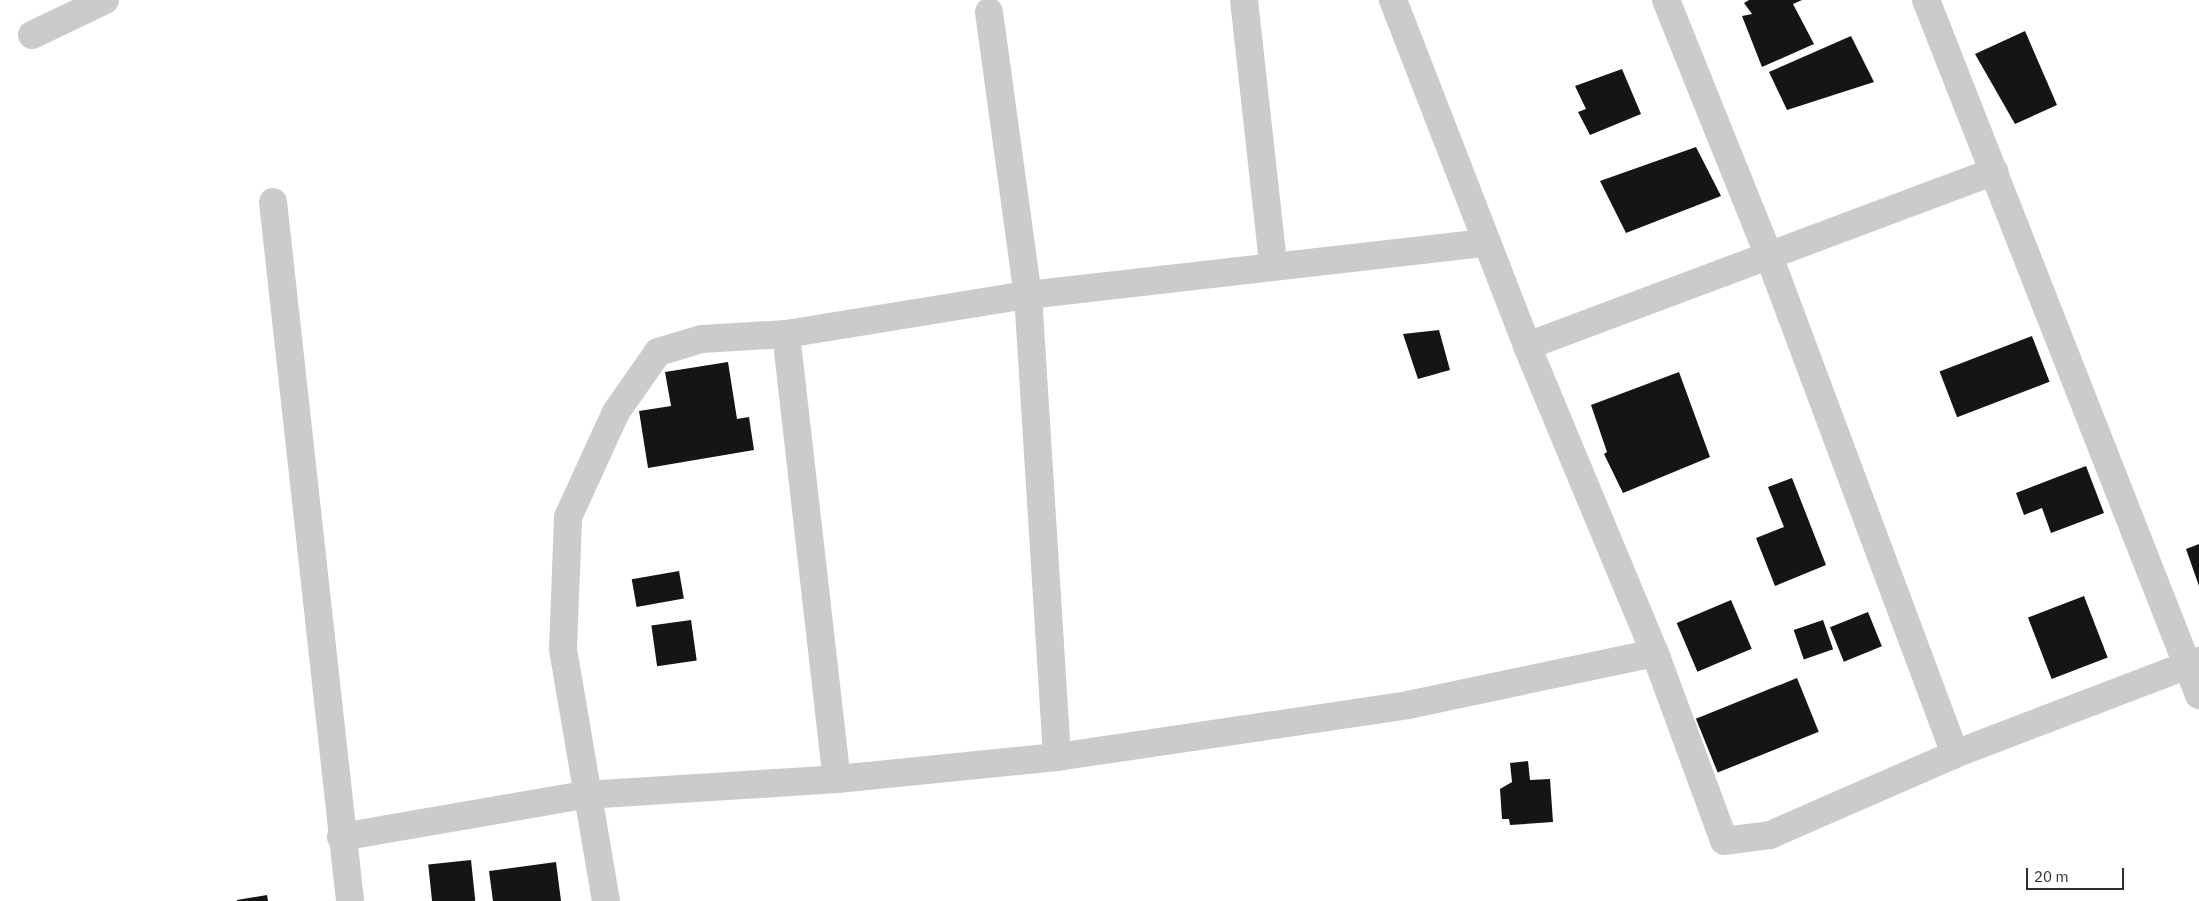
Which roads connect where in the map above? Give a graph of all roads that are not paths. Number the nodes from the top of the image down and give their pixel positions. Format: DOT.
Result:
graph roads {
  1 [pos="105,0"];
  2 [pos="1244,0"];
  3 [pos="1393,0"];
  4 [pos="1666,0"];
  5 [pos="1926,0"];
  6 [pos="989,12"];
  7 [pos="32,35"];
  8 [pos="1994,171"];
  9 [pos="273,202"];
  10 [pos="1487,243"];
  11 [pos="1769,256"];
  12 [pos="1273,264"];
  13 [pos="1028,295"];
  14 [pos="786,334"];
  15 [pos="1527,346"];
  16 [pos="1656,653"];
  17 [pos="2193,663"];
  18 [pos="2199,694"];
  19 [pos="1955,754"];
  20 [pos="1057,757"];
  21 [pos="837,779"];
  22 [pos="585,795"];
  23 [pos="341,837"];
  24 [pos="350,901"];
  25 [pos="606,901"];
  1 -- 7 [label="street"];
  2 -- 12 [label="street"];
  3 -- 10 [label="street"];
  4 -- 11 [label="street"];
  5 -- 8 [label="street"];
  6 -- 13 [label="street"];
  8 -- 11 [label="street"];
  8 -- 17 [label="street"];
  9 -- 23 [label="street"];
  10 -- 12 [label="street"];
  10 -- 15 [label="street"];
  11 -- 15 [label="street"];
  11 -- 19 [label="street"];
  12 -- 13 [label="street"];
  13 -- 14 [label="street"];
  13 -- 20 [label="street"];
  14 -- 21 [label="street"];
  14 -- 22 [label="street"];
  15 -- 16 [label="street"];
  16 -- 19 [label="street"];
  16 -- 20 [label="street"];
  17 -- 18 [label="street"];
  17 -- 19 [label="street"];
  20 -- 21 [label="street"];
  21 -- 22 [label="street"];
  22 -- 23 [label="street"];
  22 -- 25 [label="street"];
  23 -- 24 [label="street"];
}
